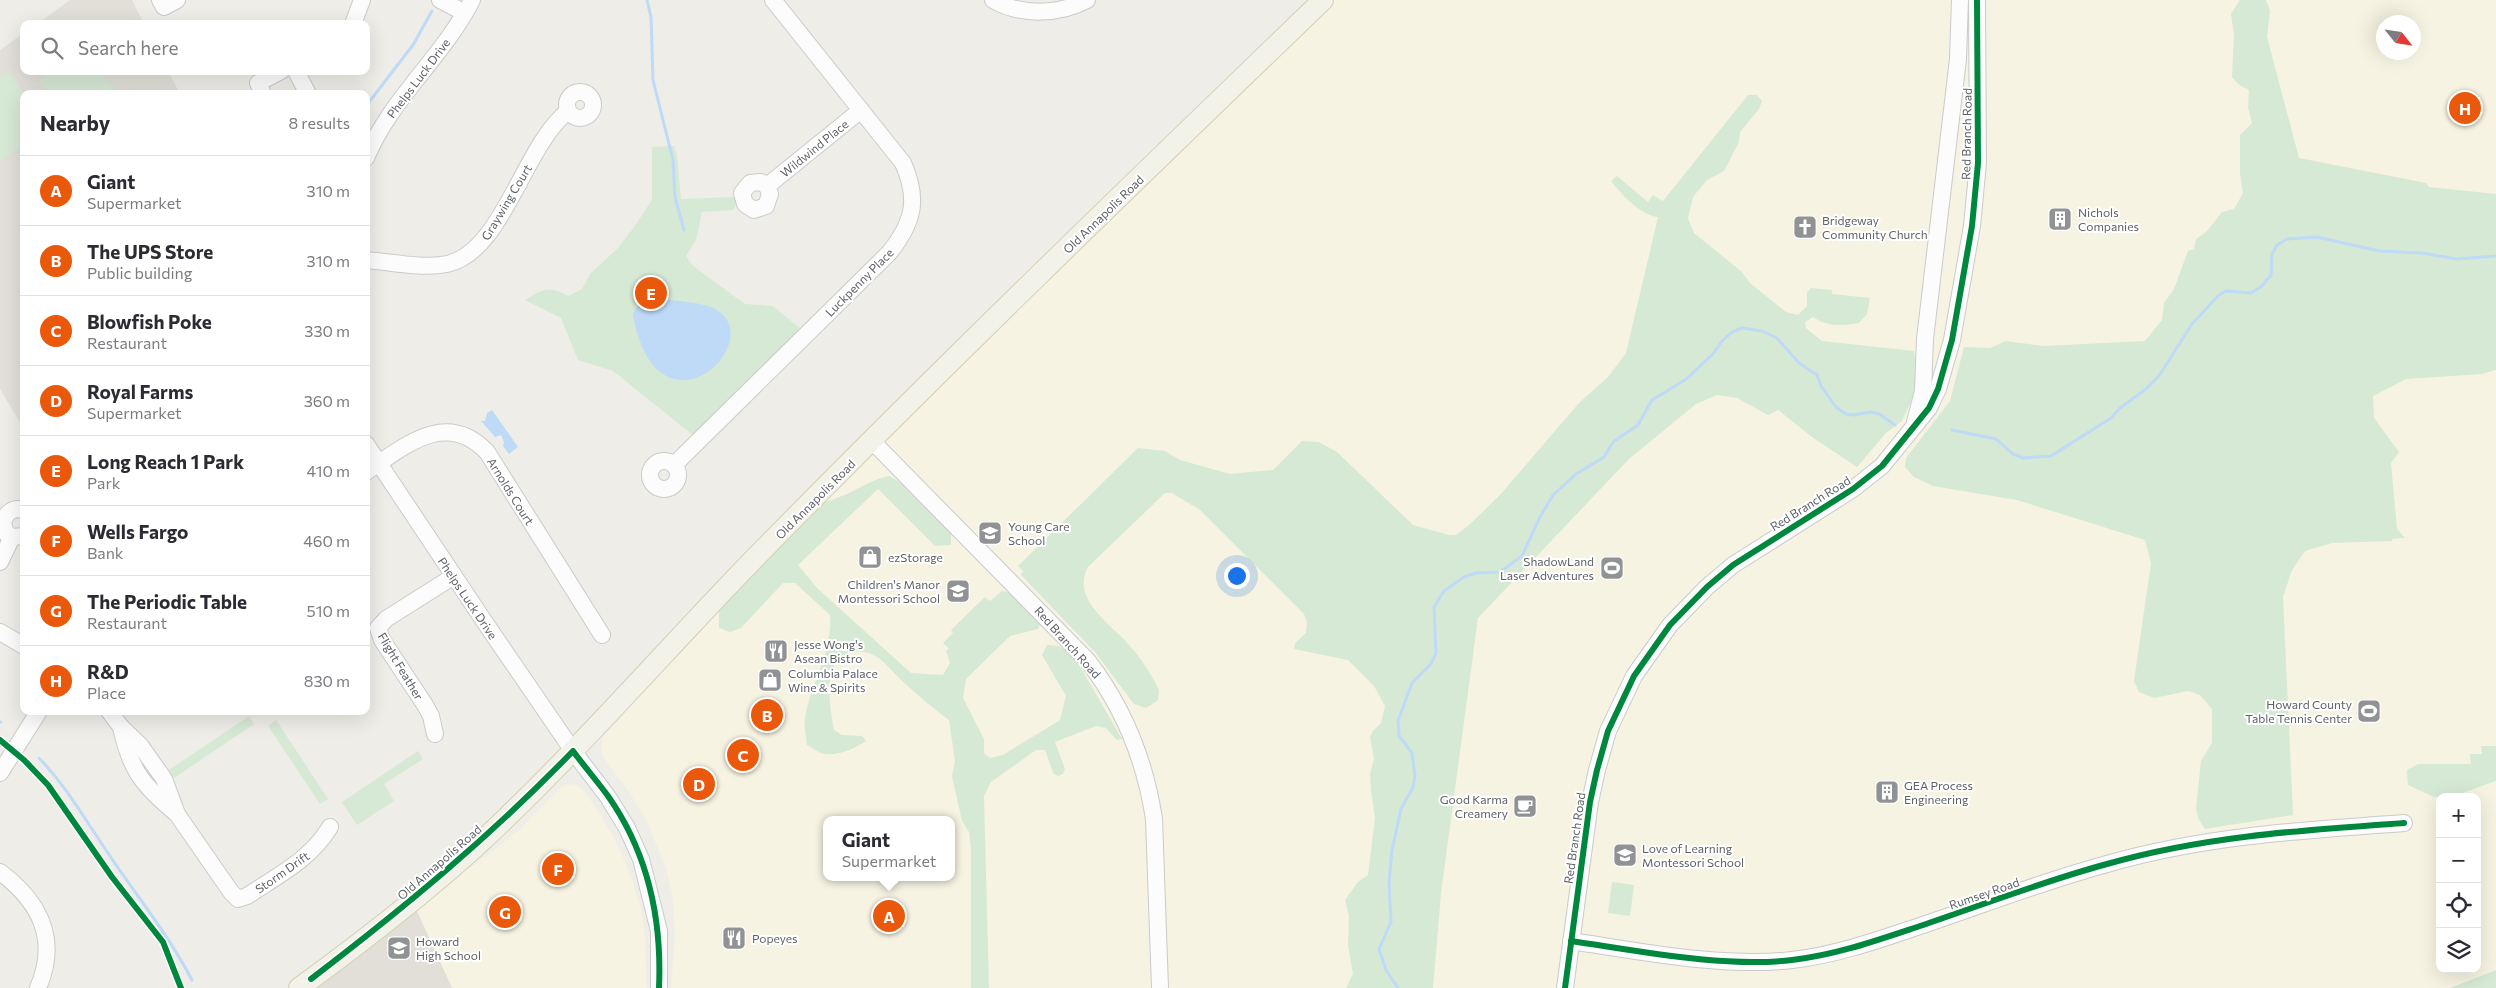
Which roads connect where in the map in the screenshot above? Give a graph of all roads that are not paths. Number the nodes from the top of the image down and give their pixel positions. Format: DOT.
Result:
graph roads {
  1 [pos="160,0"];
  2 [pos="177,0"];
  3 [pos="362,0"];
  4 [pos="440,0"];
  5 [pos="773,0"];
  6 [pos="993,0"];
  7 [pos="1087,0"];
  8 [pos="1323,0"];
  9 [pos="1960,0"];
  10 [pos="1977,0"];
  11 [pos="468,7"];
  12 [pos="354,20"];
  13 [pos="273,75"];
  14 [pos="298,75"];
  15 [pos="262,90"];
  16 [pos="306,90"];
  17 [pos="861,110"];
  18 [pos="568,112"];
  19 [pos="370,151"];
  20 [pos="767,186"];
  21 [pos="370,260"];
  22 [pos="1913,428"];
  23 [pos="872,441"];
  24 [pos="674,464"];
  25 [pos="372,468"];
  26 [pos="20,510"];
  27 [pos="18,536"];
  28 [pos="0,562"];
  29 [pos="454,576"];
  30 [pos="0,632"];
  31 [pos="602,635"];
  32 [pos="20,644"];
  33 [pos="36,715"];
  34 [pos="113,715"];
  35 [pos="435,734"];
  36 [pos="573,751"];
  37 [pos="0,773"];
  38 [pos="2404,823"];
  39 [pos="330,827"];
  40 [pos="0,872"];
  41 [pos="1571,941"];
  42 [pos="38,988"];
  43 [pos="299,988"];
  44 [pos="659,988"];
  45 [pos="1160,988"];
  46 [pos="1565,988"];
  1 -- 2 [label="street"];
  3 -- 12 [label="street"];
  4 -- 11 [label="street"];
  5 -- 17 [label="street, Luckpenny Place"];
  6 -- 7 [label="street"];
  8 -- 23 [label="main road, Old Annapolis Road"];
  9 -- 22 [label="street, Red Branch Road"];
  10 -- 22 [label="street, Red Branch Road"];
  11 -- 19 [label="street, Phelps Luck Drive"];
  13 -- 15 [label="street"];
  14 -- 16 [label="street"];
  17 -- 20 [label="street, Wildwind Place"];
  17 -- 24 [label="street, Luckpenny Place"];
  18 -- 21 [label="street, Graywing Court"];
  22 -- 41 [label="street, Red Branch Road"];
  23 -- 36 [label="main road, Old Annapolis Road"];
  23 -- 45 [label="street, Red Branch Road"];
  25 -- 29 [label="street, Phelps Luck Drive"];
  25 -- 31 [label="street, Arnolds Court"];
  26 -- 27 [label="street"];
  27 -- 28 [label="street"];
  29 -- 35 [label="street, Flight Feather"];
  29 -- 36 [label="street, Phelps Luck Drive"];
  30 -- 32 [label="street"];
  33 -- 37 [label="street"];
  34 -- 39 [label="street, Storm Drift"];
  36 -- 43 [label="main road, Old Annapolis Road"];
  36 -- 44 [label="street, Phelps Luck Drive"];
  38 -- 41 [label="street, Rumsey Road"];
  40 -- 42 [label="street"];
  41 -- 46 [label="street, Red Branch Road"];
}
